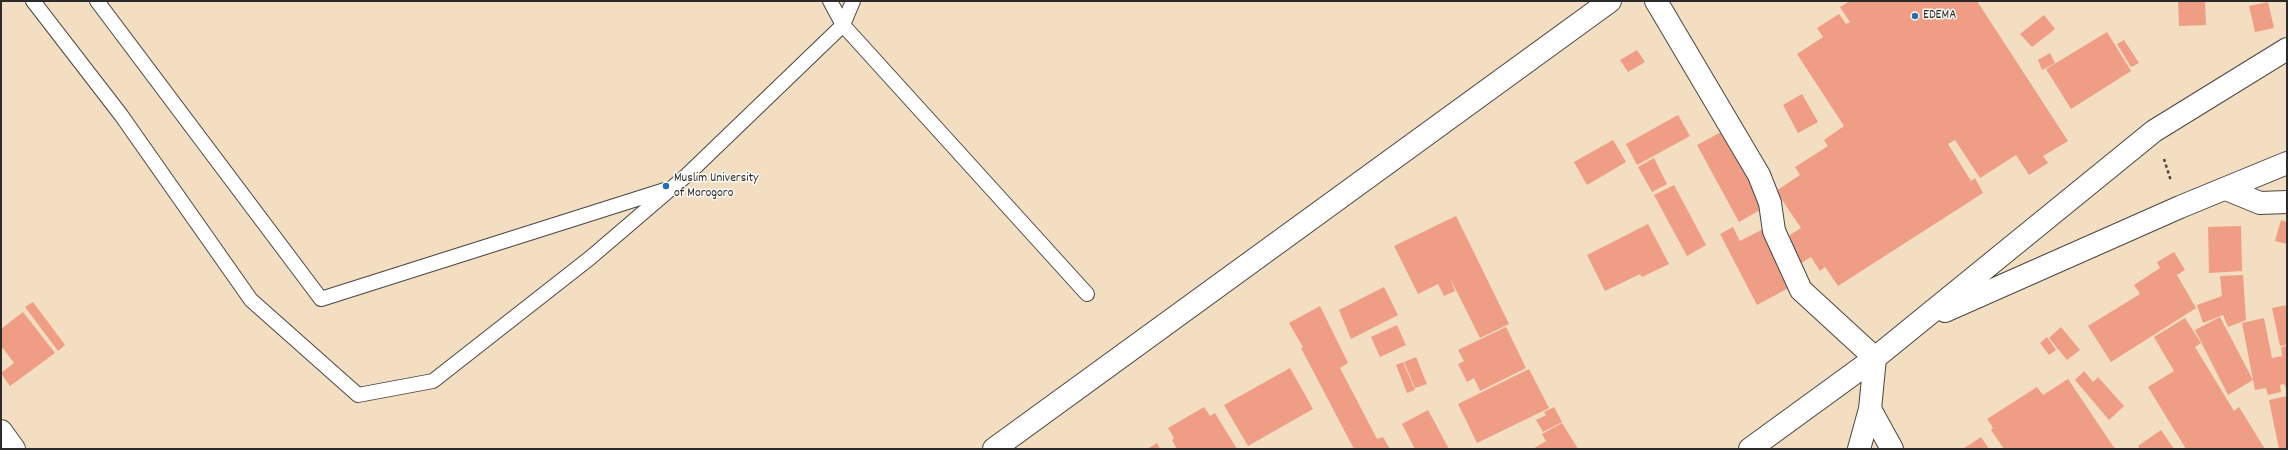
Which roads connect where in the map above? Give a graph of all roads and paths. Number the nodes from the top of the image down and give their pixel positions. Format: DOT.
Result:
graph roads {
  1 [pos="32,1"];
  2 [pos="97,1"];
  3 [pos="830,1"];
  4 [pos="853,1"];
  5 [pos="1610,1"];
  6 [pos="1656,1"];
  7 [pos="843,25"];
  8 [pos="2287,49"];
  9 [pos="2154,131"];
  10 [pos="2287,163"];
  11 [pos="671,188"];
  12 [pos="2226,189"];
  13 [pos="2287,202"];
  14 [pos="2180,207"];
  15 [pos="1087,294"];
  16 [pos="1919,322"];
  17 [pos="1875,358"];
  18 [pos="1870,409"];
  19 [pos="1,431"];
  20 [pos="14,449"];
  21 [pos="994,449"];
  22 [pos="1750,449"];
  23 [pos="1859,449"];
  24 [pos="1892,449"];
  1 -- 11 [label="lane"];
  2 -- 11 [label="lane"];
  3 -- 7 [label="lane"];
  4 -- 7 [label="lane"];
  5 -- 21 [label="street"];
  6 -- 17 [label="street"];
  7 -- 11 [label="lane"];
  7 -- 15 [label="lane"];
  8 -- 9 [label="street"];
  9 -- 14 [label="path"];
  9 -- 16 [label="street"];
  10 -- 12 [label="street"];
  12 -- 13 [label="street"];
  12 -- 14 [label="street"];
  14 -- 16 [label="street"];
  16 -- 17 [label="street"];
  17 -- 18 [label="street"];
  17 -- 22 [label="street"];
  18 -- 23 [label="street"];
  18 -- 24 [label="street"];
  19 -- 20 [label="street"];
}
